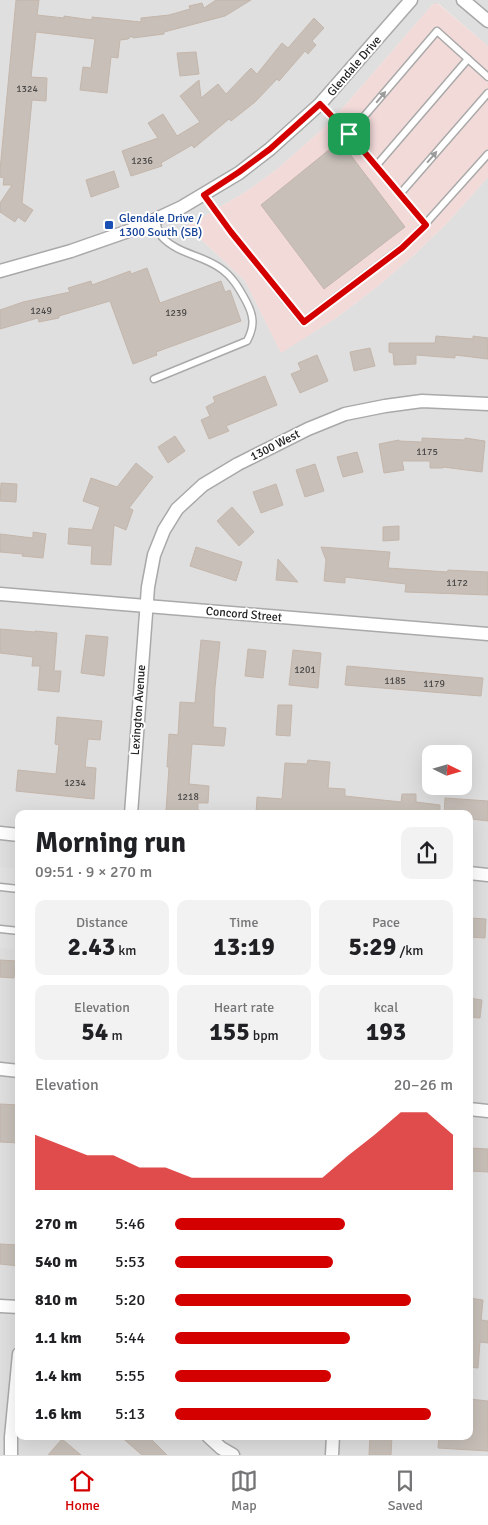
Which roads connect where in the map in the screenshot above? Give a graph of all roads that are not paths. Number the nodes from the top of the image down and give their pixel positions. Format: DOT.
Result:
graph roads {
  1 [pos="411,0"];
  2 [pos="463,0"];
  3 [pos="488,21"];
  4 [pos="468,59"];
  5 [pos="488,77"];
  6 [pos="488,93"];
  7 [pos="320,104"];
  8 [pos="349,134"];
  9 [pos="488,154"];
  10 [pos="376,166"];
  11 [pos="400,194"];
  12 [pos="204,195"];
  13 [pos="156,220"];
  14 [pos="426,225"];
  15 [pos="0,271"];
  16 [pos="154,379"];
  17 [pos="488,404"];
  18 [pos="0,594"];
  19 [pos="146,606"];
  20 [pos="488,634"];
  21 [pos="130,810"];
  22 [pos="0,833"];
  23 [pos="15,835"];
  24 [pos="473,873"];
  25 [pos="488,875"];
  26 [pos="0,887"];
  27 [pos="15,889"];
  28 [pos="0,930"];
  29 [pos="15,931"];
  30 [pos="0,1069"];
  31 [pos="15,1071"];
  32 [pos="473,1109"];
  33 [pos="488,1111"];
  34 [pos="0,1306"];
  35 [pos="15,1307"];
  36 [pos="15,1396"];
  37 [pos="212,1440"];
  38 [pos="333,1440"];
  39 [pos="11,1455"];
  40 [pos="233,1455"];
  41 [pos="332,1455"];
  1 -- 7 [label="street, Glendale Drive"];
  2 -- 3 [label="street"];
  4 -- 5 [label="lane"];
  8 -- 4 [label="lane, one-way"];
  4 -- 10 [label="lane"];
  11 -- 6 [label="lane, one-way"];
  7 -- 8 [label="lane"];
  7 -- 12 [label="street, Glendale Drive"];
  8 -- 10 [label="lane"];
  9 -- 14 [label="lane"];
  10 -- 11 [label="lane"];
  11 -- 14 [label="lane"];
  12 -- 13 [label="street, Glendale Drive"];
  12 -- 14 [label="lane"];
  13 -- 15 [label="street, Glendale Drive"];
  13 -- 16 [label="lane"];
  17 -- 19 [label="street, 1300 West"];
  18 -- 19 [label="street, Concord Street"];
  19 -- 20 [label="street, Concord Street"];
  19 -- 21 [label="street, Lexington Avenue"];
  22 -- 23 [label="street"];
  24 -- 25 [label="street"];
  26 -- 27 [label="lane"];
  28 -- 29 [label="lane"];
  30 -- 31 [label="street"];
  32 -- 33 [label="street"];
  34 -- 35 [label="street"];
  36 -- 39 [label="street"];
  37 -- 40 [label="street"];
  38 -- 41 [label="street"];
}
